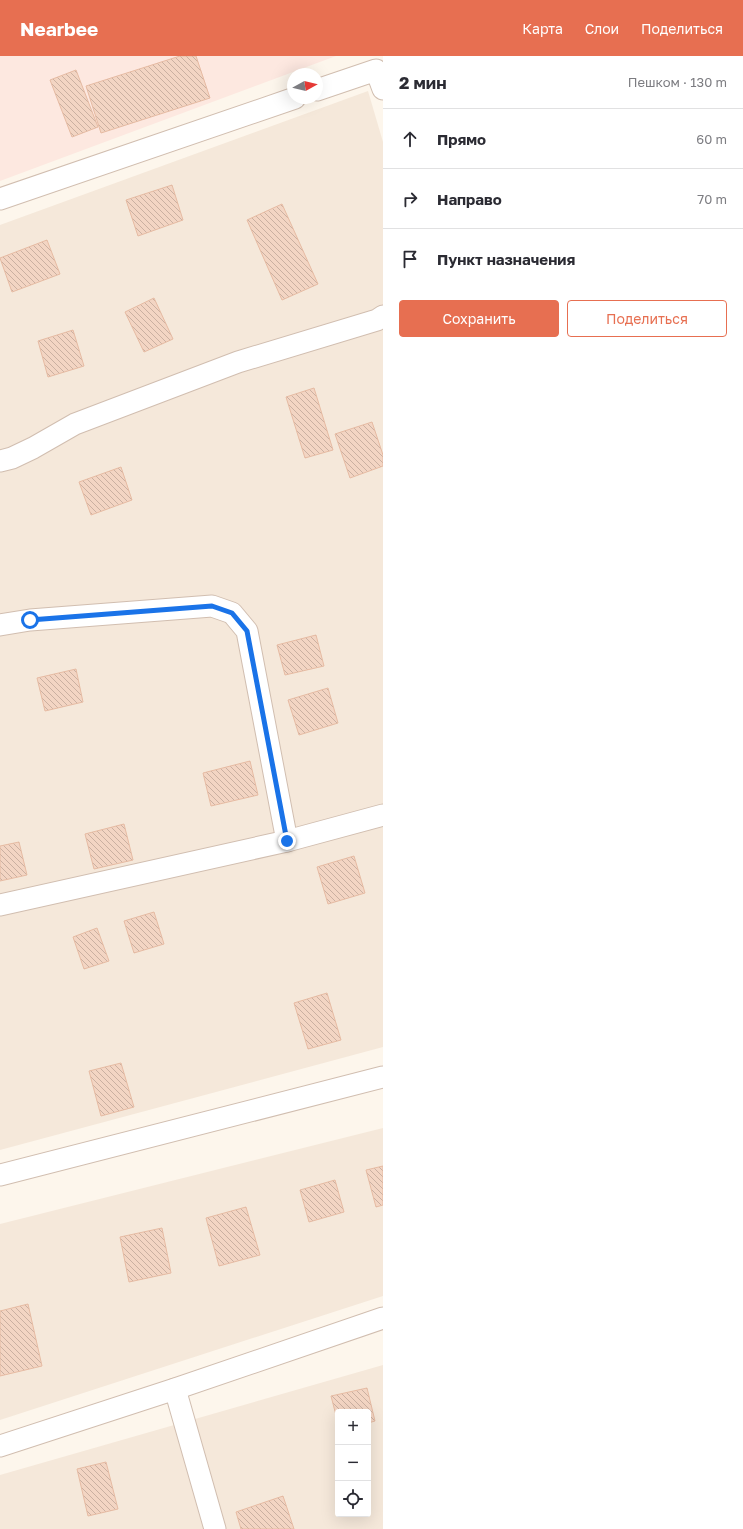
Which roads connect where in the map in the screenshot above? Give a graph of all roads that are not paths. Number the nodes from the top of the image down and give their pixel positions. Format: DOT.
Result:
graph roads {
  1 [pos="379,65"];
  2 [pos="323,88"];
  3 [pos="383,89"];
  4 [pos="287,101"];
  5 [pos="0,199"];
  6 [pos="383,316"];
  7 [pos="0,461"];
  8 [pos="0,625"];
  9 [pos="383,814"];
  10 [pos="287,841"];
  11 [pos="0,905"];
  12 [pos="383,1077"];
  13 [pos="0,1175"];
  14 [pos="383,1318"];
  15 [pos="175,1389"];
  16 [pos="0,1446"];
  17 [pos="215,1529"];
  1 -- 2 [label="street"];
  1 -- 3 [label="street"];
  4 -- 5 [label="street"];
  6 -- 7 [label="street"];
  8 -- 10 [label="street"];
  9 -- 10 [label="street"];
  10 -- 11 [label="street"];
  12 -- 13 [label="street"];
  14 -- 15 [label="street"];
  15 -- 16 [label="street"];
  15 -- 17 [label="street"];
}
